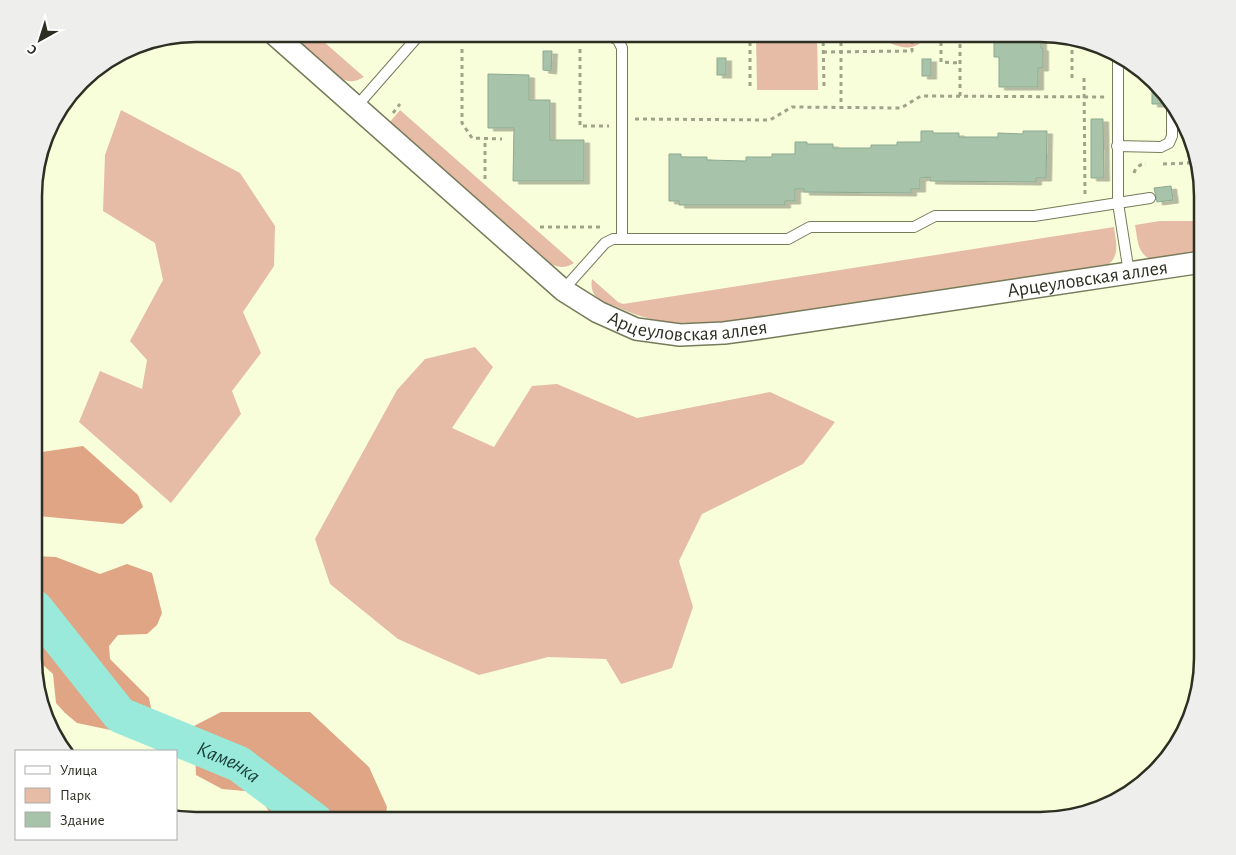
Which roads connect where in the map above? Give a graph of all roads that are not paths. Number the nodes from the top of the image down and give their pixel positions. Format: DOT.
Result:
graph roads {
  1 [pos="284,43"];
  2 [pos="412,43"];
  3 [pos="620,43"];
  4 [pos="1118,64"];
  5 [pos="356,107"];
  6 [pos="1172,118"];
  7 [pos="1117,146"];
  8 [pos="1150,198"];
  9 [pos="1118,203"];
  10 [pos="622,239"];
  11 [pos="1193,263"];
  12 [pos="1129,273"];
  13 [pos="563,290"];
  1 -- 5 [label="street, Арцеуловская аллея"];
  2 -- 5 [label="lane"];
  3 -- 10 [label="lane"];
  4 -- 7 [label="lane"];
  5 -- 13 [label="street, Арцеуловская аллея"];
  6 -- 7 [label="lane"];
  7 -- 9 [label="lane"];
  8 -- 9 [label="lane"];
  9 -- 10 [label="lane"];
  9 -- 12 [label="lane"];
  10 -- 13 [label="lane"];
  11 -- 12 [label="street, Арцеуловская аллея"];
  12 -- 13 [label="street, Арцеуловская аллея"];
}
